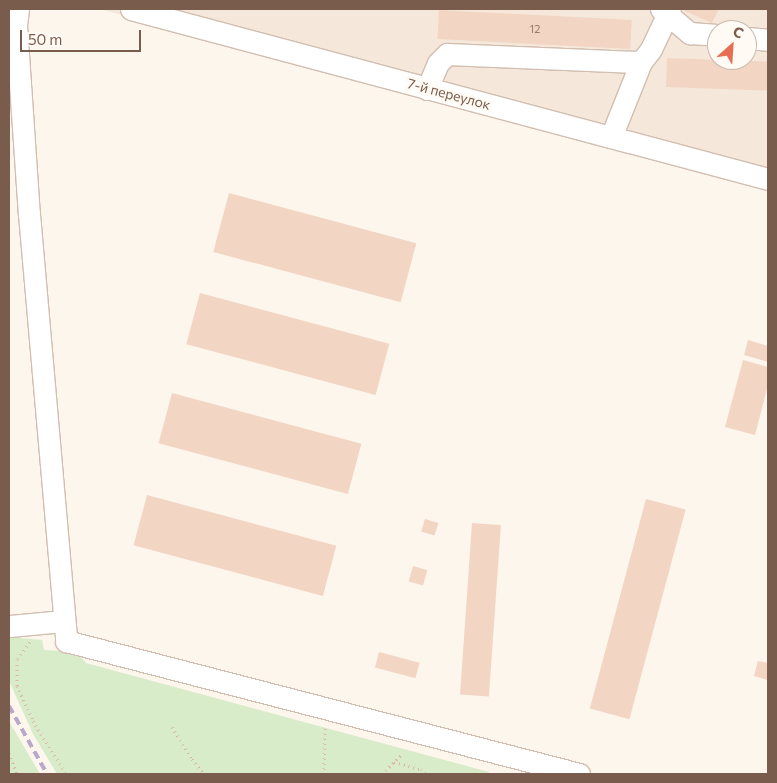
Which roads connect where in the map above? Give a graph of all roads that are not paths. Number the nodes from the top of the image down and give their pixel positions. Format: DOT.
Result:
graph roads {
  1 [pos="18,9"];
  2 [pos="131,9"];
  3 [pos="666,11"];
  4 [pos="193,17"];
  5 [pos="707,34"];
  6 [pos="641,62"];
  7 [pos="427,89"];
  8 [pos="611,137"];
  9 [pos="768,179"];
  10 [pos="64,621"];
  11 [pos="9,626"];
  12 [pos="579,774"];
  1 -- 10 [label="street"];
  2 -- 4 [label="street, 7-й переулок"];
  3 -- 5 [label="street"];
  3 -- 6 [label="street"];
  4 -- 7 [label="street, 7-й переулок"];
  6 -- 7 [label="street"];
  6 -- 8 [label="street"];
  7 -- 8 [label="street, 7-й переулок"];
  8 -- 9 [label="street, 7-й переулок"];
  10 -- 11 [label="street"];
  10 -- 12 [label="street"];
}
